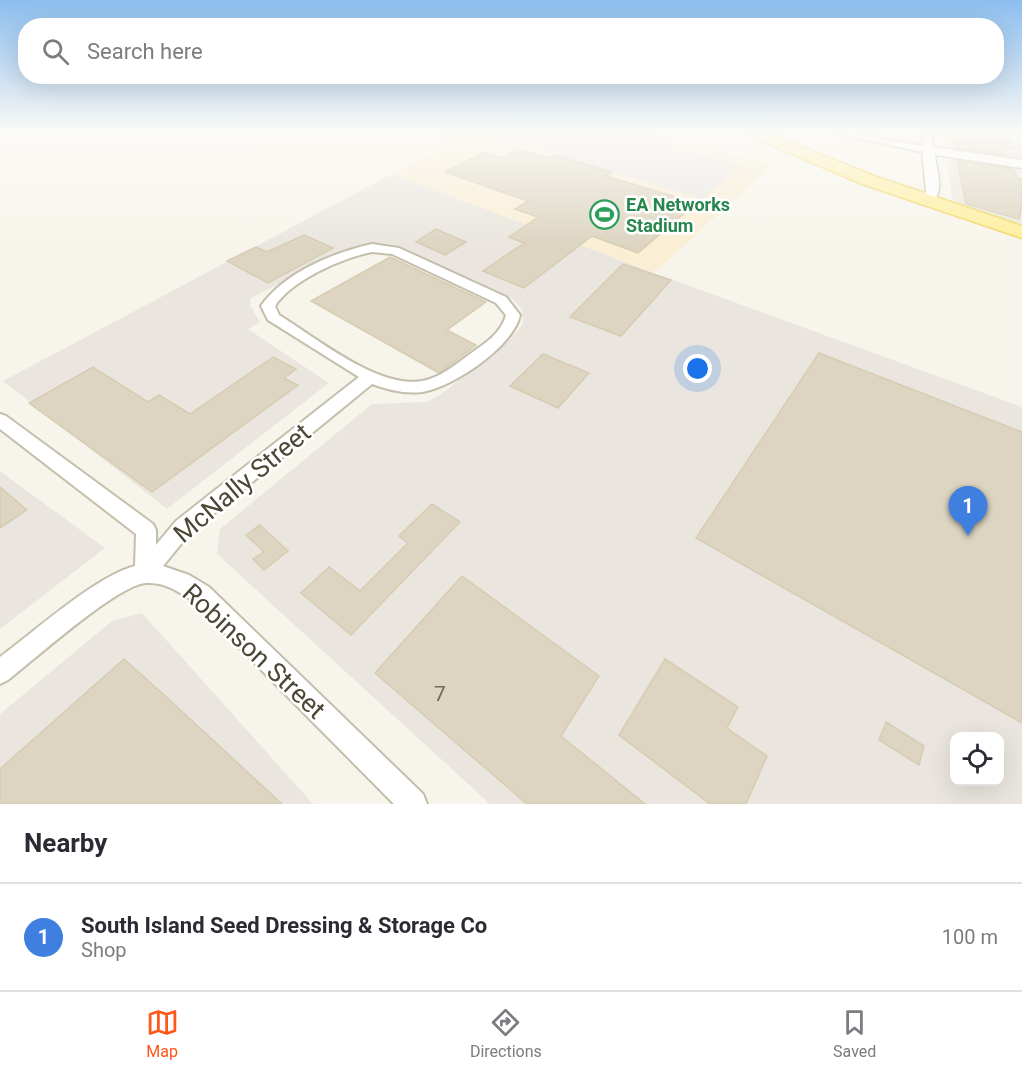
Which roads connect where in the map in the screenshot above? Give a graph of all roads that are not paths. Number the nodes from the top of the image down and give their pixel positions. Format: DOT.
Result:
graph roads {
  1 [pos="845,171"];
  2 [pos="930,171"];
  3 [pos="924,201"];
  4 [pos="1022,232"];
  5 [pos="369,378"];
  6 [pos="0,420"];
  7 [pos="145,573"];
  8 [pos="0,672"];
  9 [pos="413,804"];
  1 -- 3 [label="main road"];
  2 -- 3 [label="street"];
  3 -- 4 [label="main road"];
  5 -- 5 [label="street"];
  5 -- 7 [label="street, McNally Street"];
  6 -- 7 [label="street"];
  7 -- 8 [label="street, McNally Street"];
  7 -- 9 [label="street, Robinson Street"];
}
